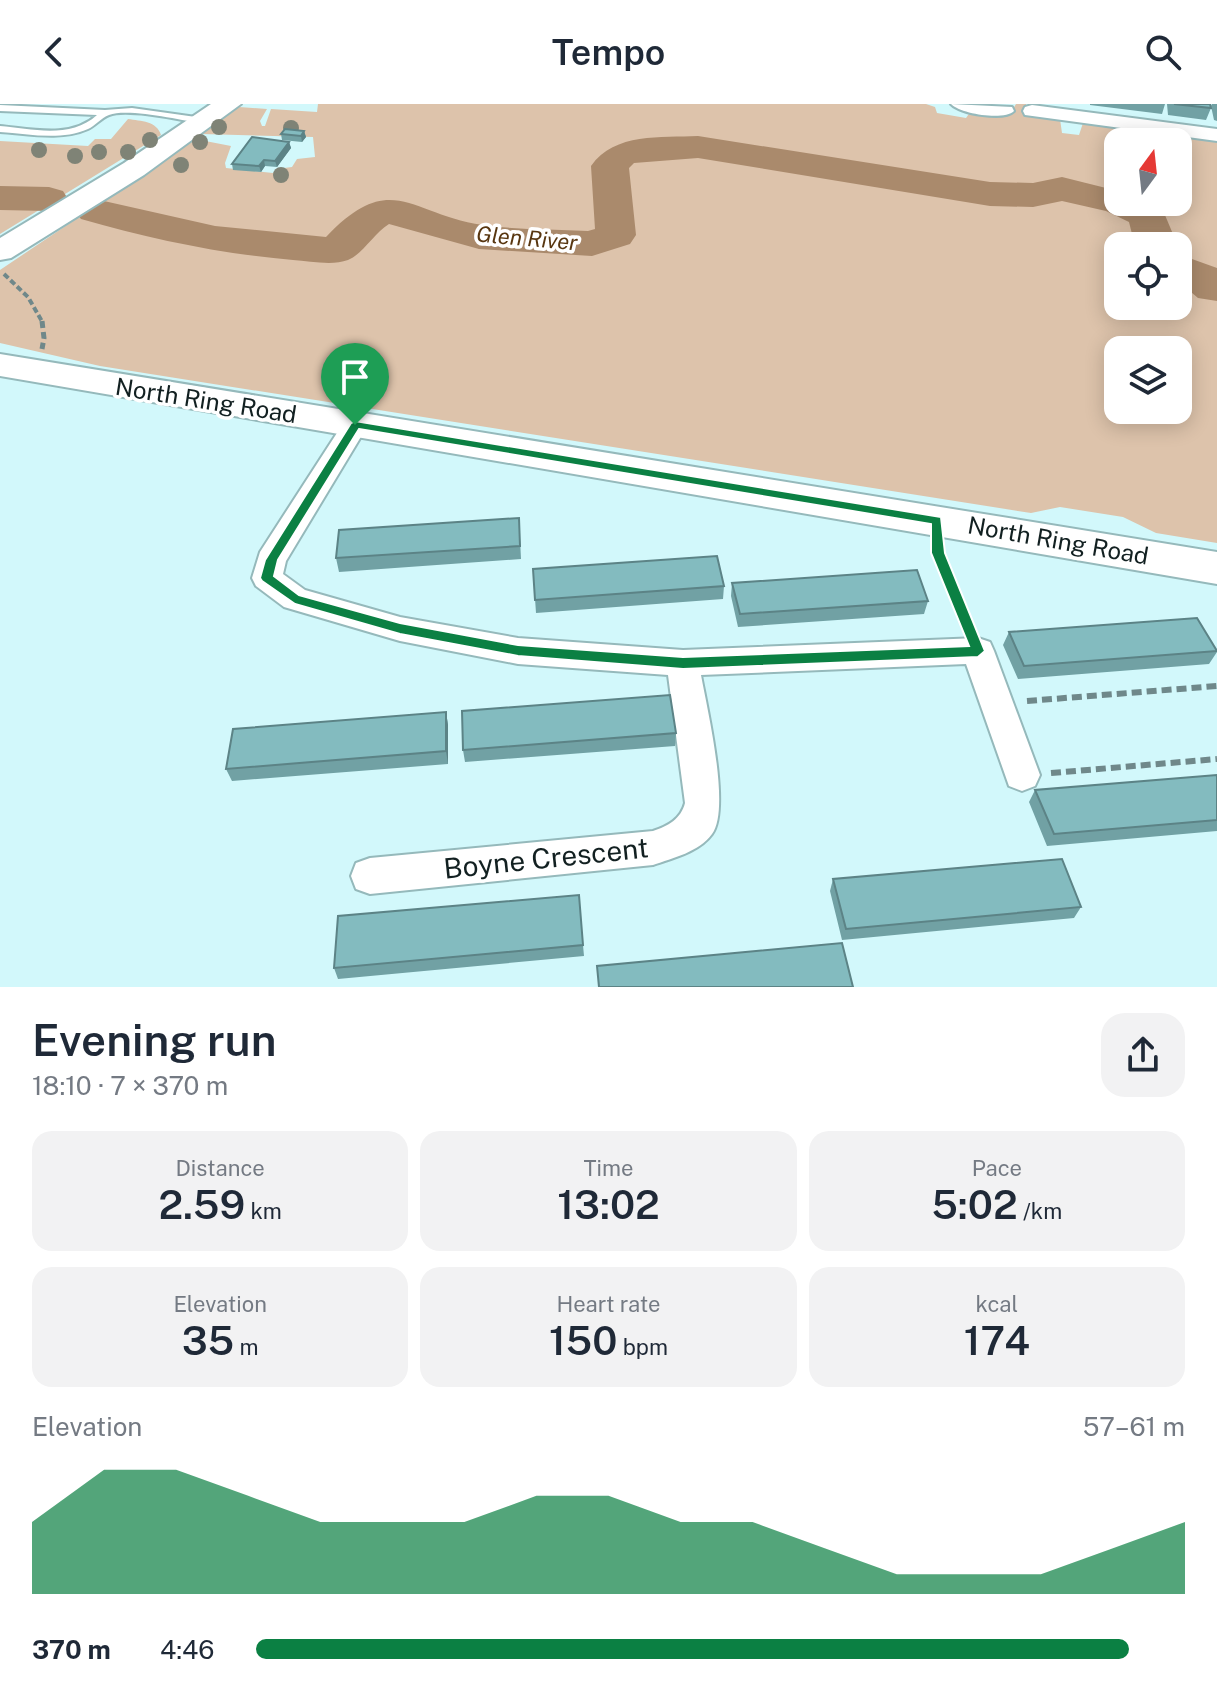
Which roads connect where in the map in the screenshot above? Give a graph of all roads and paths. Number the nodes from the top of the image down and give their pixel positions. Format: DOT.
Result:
graph roads {
  1 [pos="142,104"];
  2 [pos="228,104"];
  3 [pos="957,107"];
  4 [pos="0,108"];
  5 [pos="127,109"];
  6 [pos="1005,111"];
  7 [pos="1032,111"];
  8 [pos="105,113"];
  9 [pos="203,121"];
  10 [pos="0,129"];
  11 [pos="1217,135"];
  12 [pos="0,251"];
  13 [pos="0,271"];
  14 [pos="14,368"];
  15 [pos="355,425"];
  16 [pos="937,520"];
  17 [pos="1217,568"];
  18 [pos="978,651"];
  19 [pos="683,663"];
  20 [pos="1217,686"];
  21 [pos="996,703"];
  22 [pos="1217,759"];
  23 [pos="1022,775"];
  24 [pos="370,876"];
  1 -- 5 [label="lane"];
  2 -- 9 [label="main road"];
  3 -- 6 [label="street"];
  4 -- 8 [label="lane"];
  5 -- 8 [label="lane"];
  5 -- 9 [label="lane"];
  7 -- 11 [label="street"];
  8 -- 10 [label="lane"];
  9 -- 12 [label="main road"];
  13 -- 14 [label="path"];
  14 -- 15 [label="main road, North Ring Road"];
  15 -- 16 [label="main road, North Ring Road"];
  15 -- 19 [label="street"];
  16 -- 17 [label="main road, North Ring Road"];
  16 -- 18 [label="path"];
  18 -- 19 [label="street"];
  18 -- 21 [label="street"];
  19 -- 24 [label="street, Boyne Crescent"];
  20 -- 21 [label="path"];
  21 -- 23 [label="street"];
  22 -- 23 [label="path"];
}
